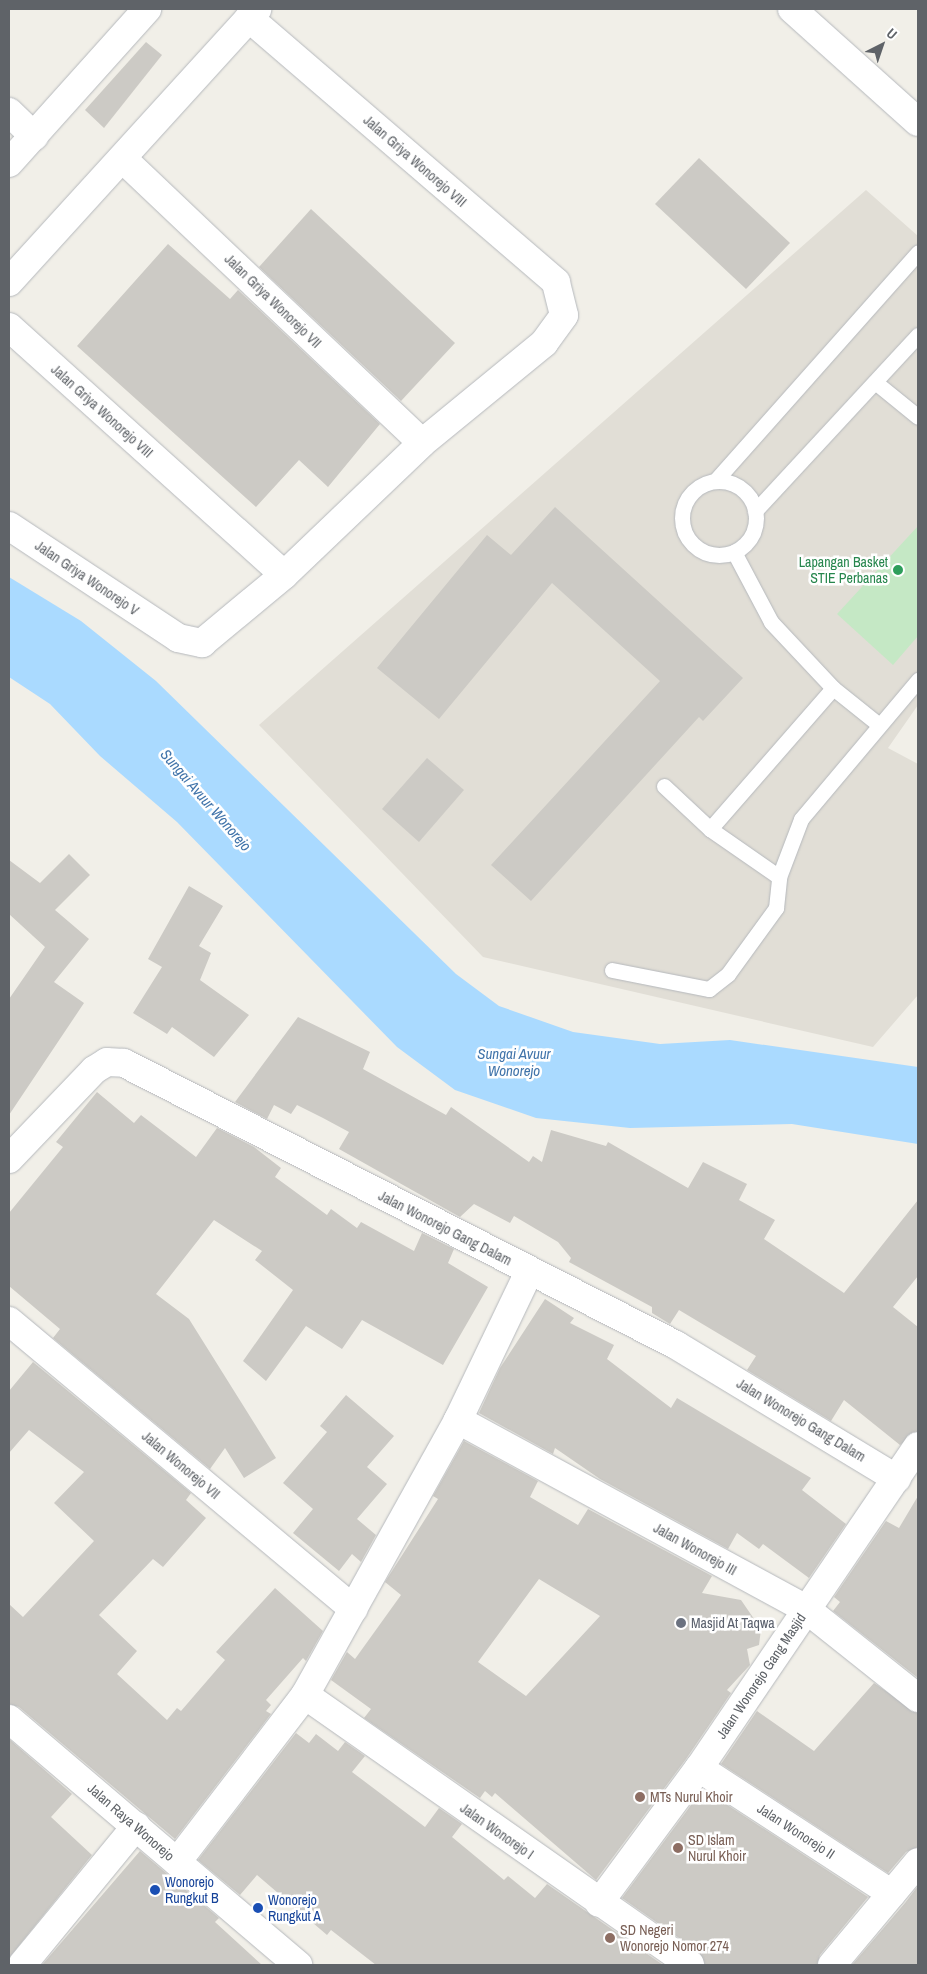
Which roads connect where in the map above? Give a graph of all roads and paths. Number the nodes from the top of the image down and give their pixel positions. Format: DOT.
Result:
graph roads {
  1 [pos="147,9"];
  2 [pos="792,9"];
  3 [pos="253,13"];
  4 [pos="9,112"];
  5 [pos="918,122"];
  6 [pos="34,136"];
  7 [pos="123,159"];
  8 [pos="9,164"];
  9 [pos="918,252"];
  10 [pos="9,282"];
  11 [pos="9,327"];
  12 [pos="918,335"];
  13 [pos="875,382"];
  14 [pos="917,413"];
  15 [pos="422,443"];
  16 [pos="715,481"];
  17 [pos="755,511"];
  18 [pos="9,526"];
  19 [pos="734,552"];
  20 [pos="284,574"];
  21 [pos="918,680"];
  22 [pos="833,688"];
  23 [pos="878,724"];
  24 [pos="664,786"];
  25 [pos="710,829"];
  26 [pos="780,877"];
  27 [pos="612,970"];
  28 [pos="9,1159"];
  29 [pos="529,1272"];
  30 [pos="9,1321"];
  31 [pos="458,1420"];
  32 [pos="911,1462"];
  33 [pos="353,1609"];
  34 [pos="806,1610"];
  35 [pos="305,1695"];
  36 [pos="918,1698"];
  37 [pos="9,1719"];
  38 [pos="699,1768"];
  39 [pos="136,1826"];
  40 [pos="177,1862"];
  41 [pos="918,1862"];
  42 [pos="892,1894"];
  43 [pos="599,1903"];
  44 [pos="22,1965"];
  45 [pos="298,1965"];
  46 [pos="690,1965"];
  47 [pos="832,1965"];
  1 -- 6 [label="street"];
  2 -- 5 [label="street"];
  3 -- 7 [label="street"];
  3 -- 15 [label="street, Jalan Griya Wonorejo VIII"];
  4 -- 6 [label="street"];
  6 -- 8 [label="street"];
  7 -- 10 [label="street"];
  7 -- 15 [label="street, Jalan Griya Wonorejo VII"];
  9 -- 16 [label="lane"];
  11 -- 20 [label="street, Jalan Griya Wonorejo VIII"];
  12 -- 13 [label="lane"];
  13 -- 14 [label="lane"];
  13 -- 17 [label="lane"];
  15 -- 20 [label="street"];
  16 -- 17 [label="lane"];
  16 -- 19 [label="lane"];
  17 -- 19 [label="lane"];
  18 -- 20 [label="street, Jalan Griya Wonorejo V"];
  19 -- 22 [label="lane"];
  21 -- 23 [label="lane"];
  22 -- 23 [label="lane"];
  22 -- 25 [label="lane"];
  23 -- 26 [label="lane"];
  24 -- 25 [label="lane"];
  25 -- 26 [label="lane"];
  26 -- 27 [label="lane"];
  28 -- 29 [label="street, Jalan Wonorejo Gang Dalam"];
  29 -- 31 [label="street"];
  29 -- 32 [label="street, Jalan Wonorejo Gang Dalam"];
  30 -- 33 [label="street, Jalan Wonorejo VII"];
  31 -- 33 [label="street"];
  31 -- 34 [label="street, Jalan Wonorejo III"];
  32 -- 34 [label="street, Jalan Wonorejo Gang Masjid"];
  33 -- 35 [label="street"];
  34 -- 36 [label="street, Jalan Wonorejo III"];
  34 -- 38 [label="street, Jalan Wonorejo Gang Masjid"];
  35 -- 40 [label="street"];
  35 -- 43 [label="street, Jalan Wonorejo I"];
  37 -- 39 [label="street, Jalan Raya Wonorejo"];
  38 -- 42 [label="street, Jalan Wonorejo II"];
  38 -- 43 [label="street, Jalan Wonorejo Gang Masjid"];
  39 -- 40 [label="street, Jalan Raya Wonorejo"];
  39 -- 44 [label="street"];
  40 -- 45 [label="street, Jalan Raya Wonorejo"];
  41 -- 42 [label="street"];
  42 -- 47 [label="street"];
  43 -- 46 [label="street, Jalan Wonorejo I"];
}
